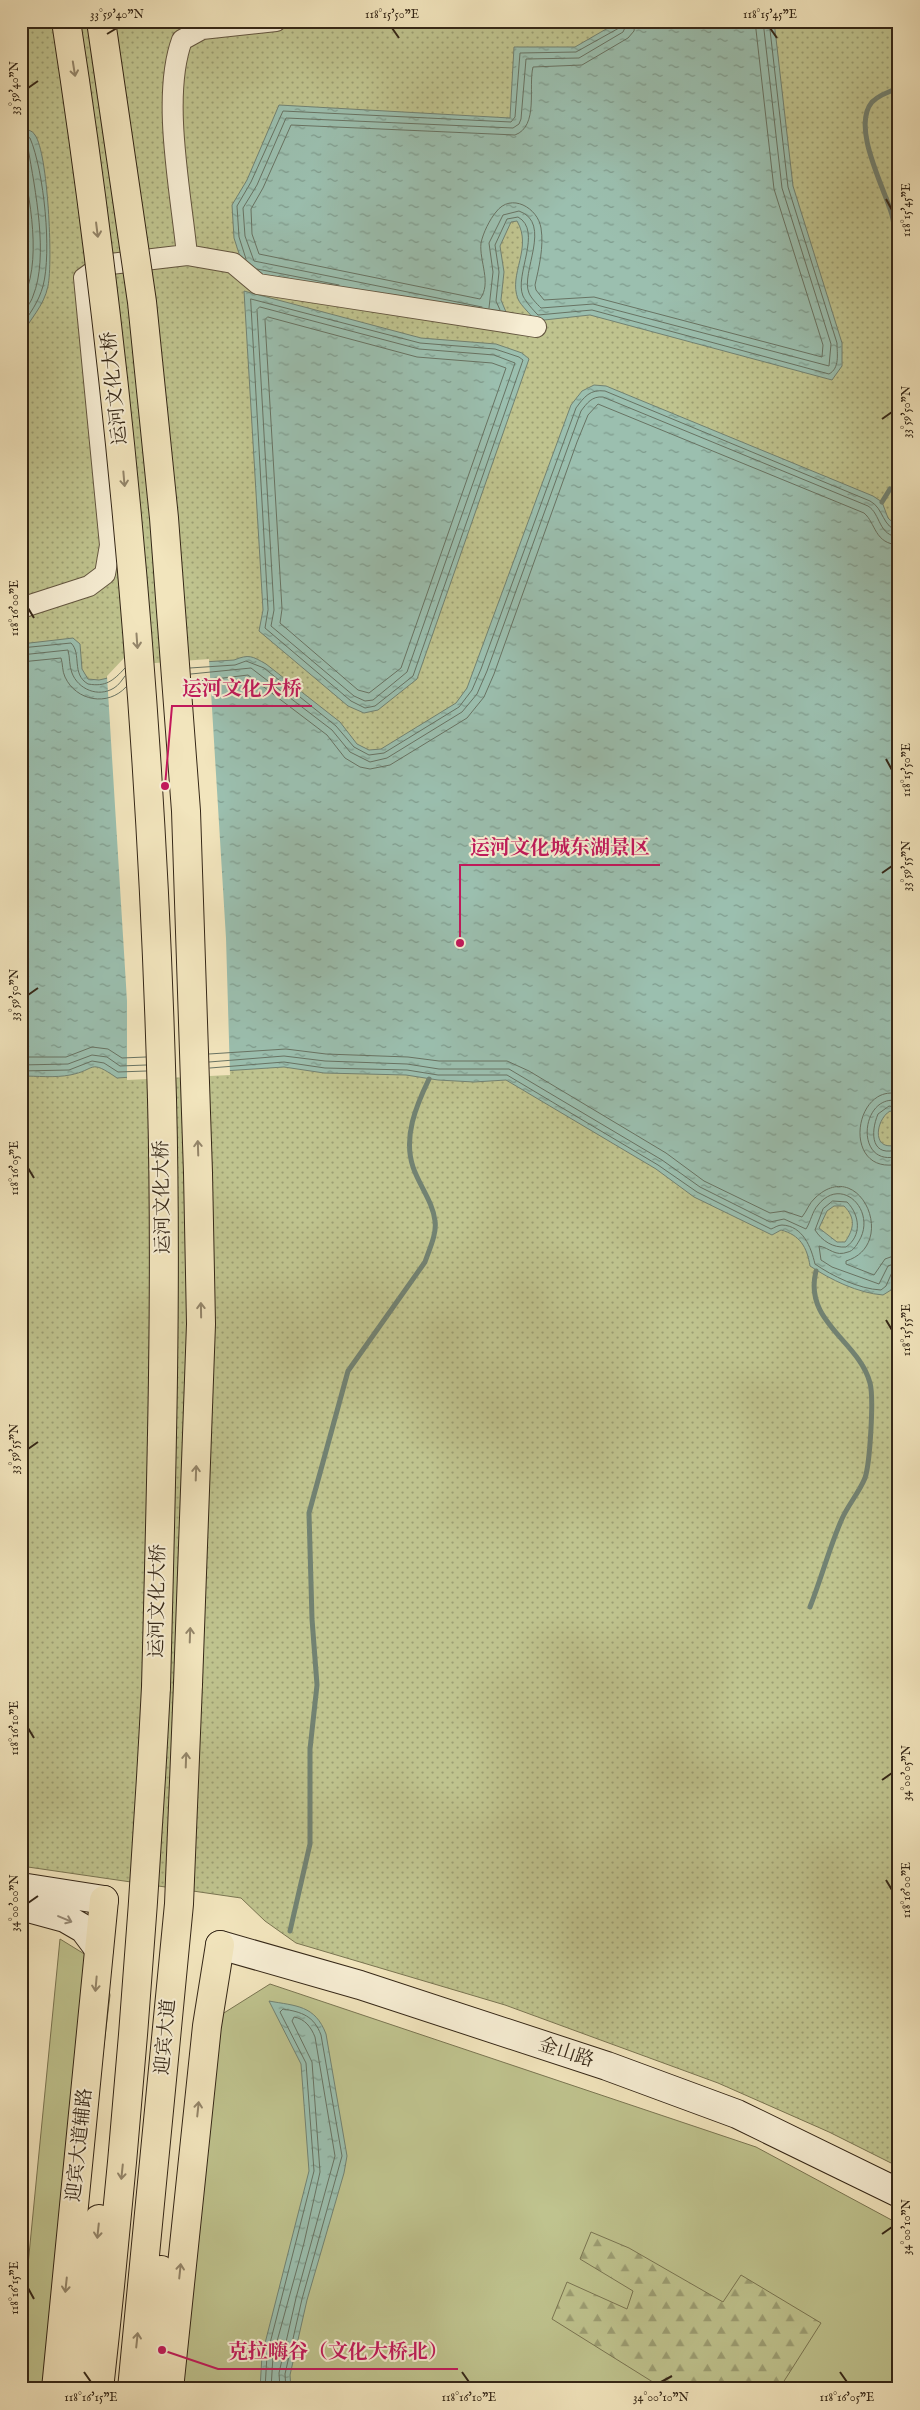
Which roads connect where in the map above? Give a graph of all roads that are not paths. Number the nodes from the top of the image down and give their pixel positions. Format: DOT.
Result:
graph roads {
  1 [pos="66,21"];
  2 [pos="101,21"];
  3 [pos="276,21"];
  4 [pos="187,255"];
  5 [pos="536,327"];
  6 [pos="21,608"];
  7 [pos="188,1684"];
  8 [pos="156,1687"];
  9 [pos="185,1799"];
  10 [pos="150,1818"];
  11 [pos="21,1887"];
  12 [pos="104,1900"];
  13 [pos="21,1906"];
  14 [pos="220,1945"];
  15 [pos="98,1949"];
  16 [pos="899,2193"];
  17 [pos="56,2389"];
  18 [pos="72,2389"];
  19 [pos="99,2389"];
  20 [pos="132,2389"];
  21 [pos="156,2389"];
  22 [pos="169,2389"];
  1 -- 8 [label="main road, 运河文化大桥, one-way, bridge"];
  7 -- 2 [label="main road, 运河文化大桥, one-way, bridge"];
  3 -- 4 [label="street"];
  4 -- 5 [label="street"];
  4 -- 6 [label="street"];
  9 -- 7 [label="main road, 迎宾大道, one-way"];
  8 -- 10 [label="main road, 迎宾大道"];
  20 -- 9 [label="main road, 迎宾大道, one-way"];
  9 -- 21 [label="main road"];
  10 -- 18 [label="main road, one-way"];
  10 -- 19 [label="main road, 迎宾大道, one-way"];
  11 -- 12 [label="street"];
  12 -- 15 [label="main road, 迎宾大道辅路"];
  13 -- 15 [label="street, one-way"];
  14 -- 16 [label="street, 金山路"];
  22 -- 14 [label="main road, one-way"];
  15 -- 17 [label="main road, 迎宾大道辅路, one-way"];
}
